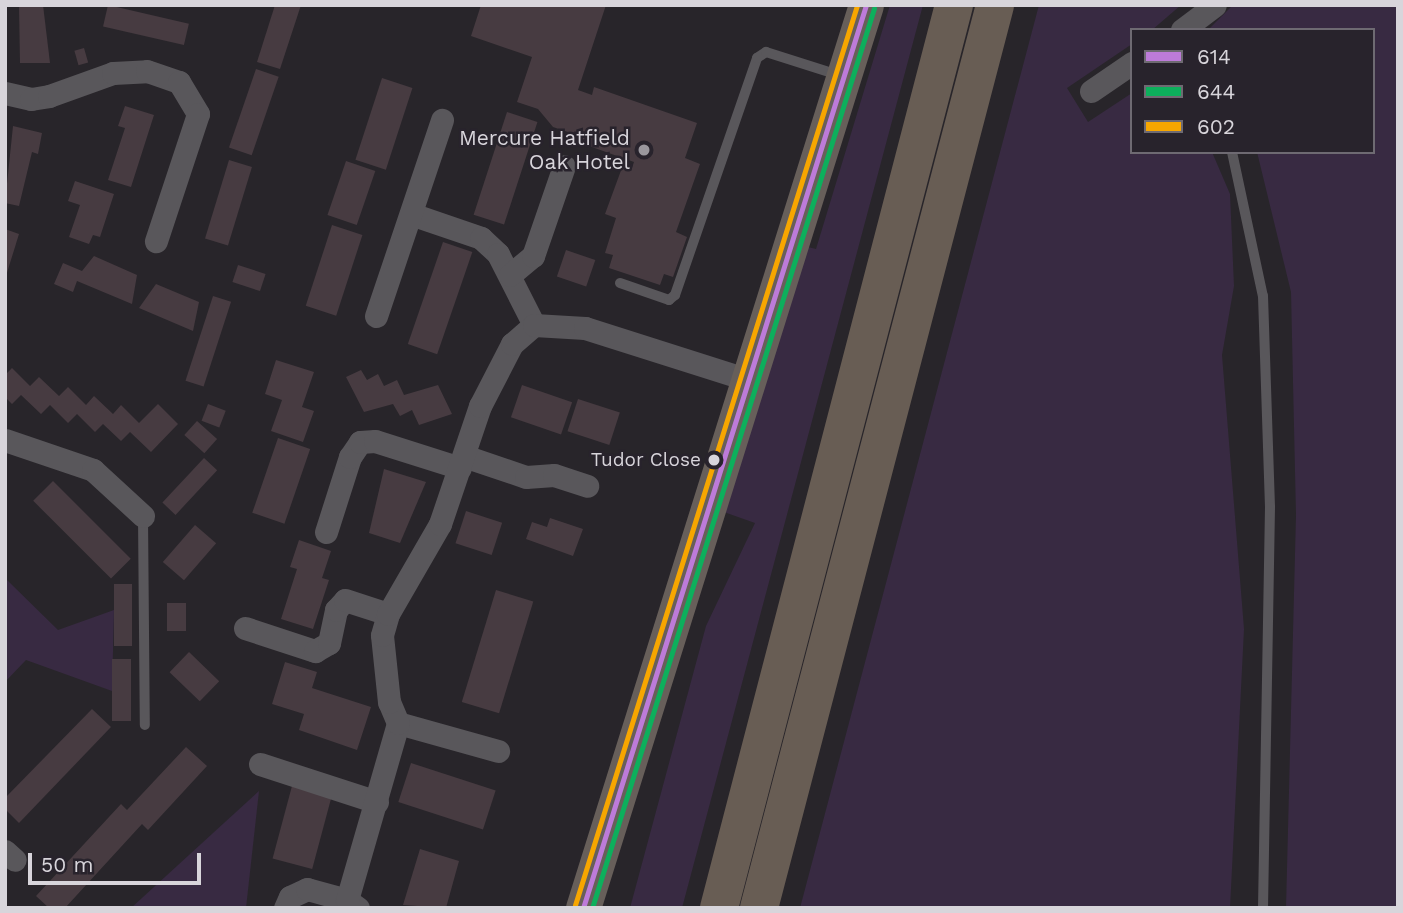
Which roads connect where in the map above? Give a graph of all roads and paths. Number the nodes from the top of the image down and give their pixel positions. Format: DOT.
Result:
graph roads {
  1 [pos="866,5"];
  2 [pos="954,5"];
  3 [pos="995,5"];
  4 [pos="1215,5"];
  5 [pos="1185,28"];
  6 [pos="1130,65"];
  7 [pos="844,77"];
  8 [pos="1091,91"];
  9 [pos="5,93"];
  10 [pos="442,120"];
  11 [pos="1232,154"];
  12 [pos="564,166"];
  13 [pos="411,214"];
  14 [pos="156,241"];
  15 [pos="510,275"];
  16 [pos="620,283"];
  17 [pos="376,316"];
  18 [pos="534,325"];
  19 [pos="746,379"];
  20 [pos="5,440"];
  21 [pos="462,462"];
  22 [pos="587,486"];
  23 [pos="144,516"];
  24 [pos="326,532"];
  25 [pos="388,614"];
  26 [pos="245,628"];
  27 [pos="398,723"];
  28 [pos="145,725"];
  29 [pos="498,751"];
  30 [pos="260,764"];
  31 [pos="377,802"];
  32 [pos="352,904"];
  33 [pos="285,908"];
  34 [pos="583,908"];
  35 [pos="719,908"];
  36 [pos="759,908"];
  37 [pos="1263,908"];
  1 -- 7 [label="main road"];
  2 -- 35 [label="highway"];
  3 -- 36 [label="highway"];
  4 -- 5 [label="street"];
  6 -- 8 [label="street"];
  7 -- 16 [label="lane"];
  7 -- 19 [label="main road"];
  9 -- 14 [label="street"];
  10 -- 13 [label="street"];
  11 -- 37 [label="lane"];
  12 -- 15 [label="street"];
  13 -- 15 [label="street"];
  13 -- 17 [label="street"];
  15 -- 18 [label="street"];
  18 -- 19 [label="street"];
  18 -- 21 [label="street"];
  19 -- 34 [label="main road"];
  20 -- 23 [label="street"];
  21 -- 22 [label="street"];
  21 -- 24 [label="street"];
  21 -- 25 [label="street"];
  23 -- 28 [label="lane"];
  25 -- 26 [label="street"];
  25 -- 27 [label="street"];
  27 -- 29 [label="street"];
  27 -- 31 [label="street"];
  30 -- 31 [label="street"];
  31 -- 32 [label="street"];
  32 -- 33 [label="street"];
}
